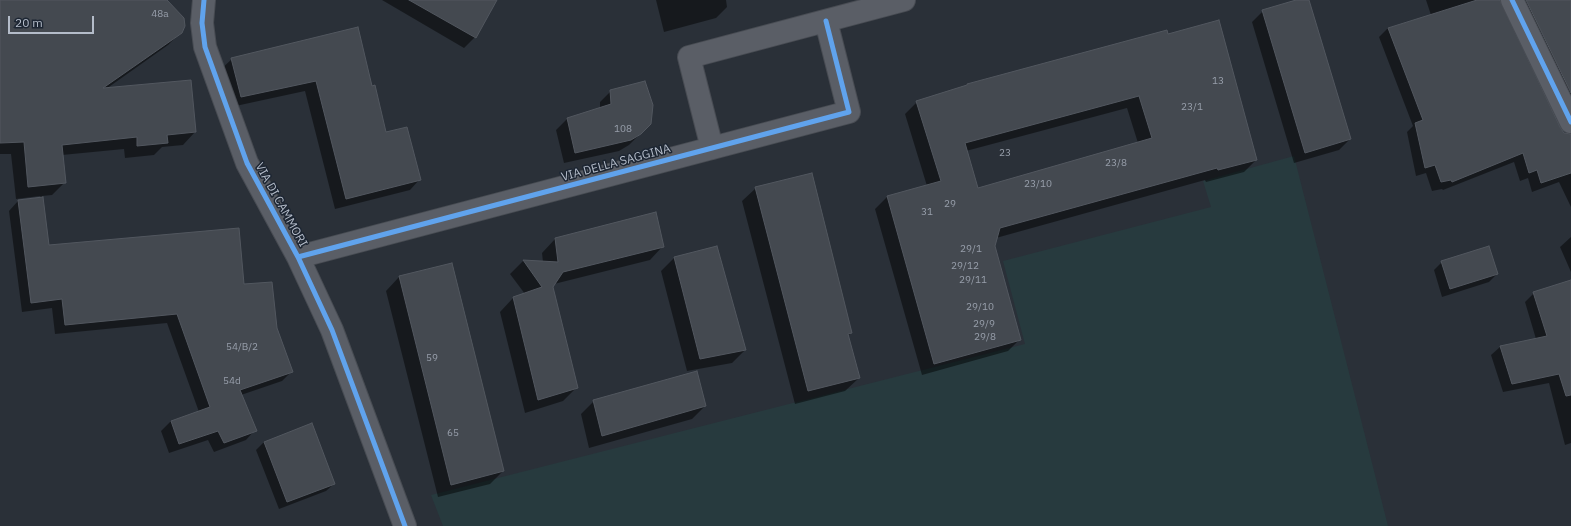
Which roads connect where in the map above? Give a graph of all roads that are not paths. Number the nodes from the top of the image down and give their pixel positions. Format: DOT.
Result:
graph roads {
  1 [pos="204,0"];
  2 [pos="904,0"];
  3 [pos="1512,0"];
  4 [pos="826,21"];
  5 [pos="1571,122"];
  6 [pos="712,148"];
  7 [pos="298,257"];
  8 [pos="405,526"];
  1 -- 7 [label="street, VIA DI CAMMORI"];
  2 -- 4 [label="street"];
  3 -- 5 [label="street"];
  4 -- 6 [label="street"];
  4 -- 6 [label="street, VIA DELLA SAGGINA"];
  6 -- 7 [label="street, VIA DELLA SAGGINA"];
  7 -- 8 [label="street, VIA DI CAMMORI"];
}
